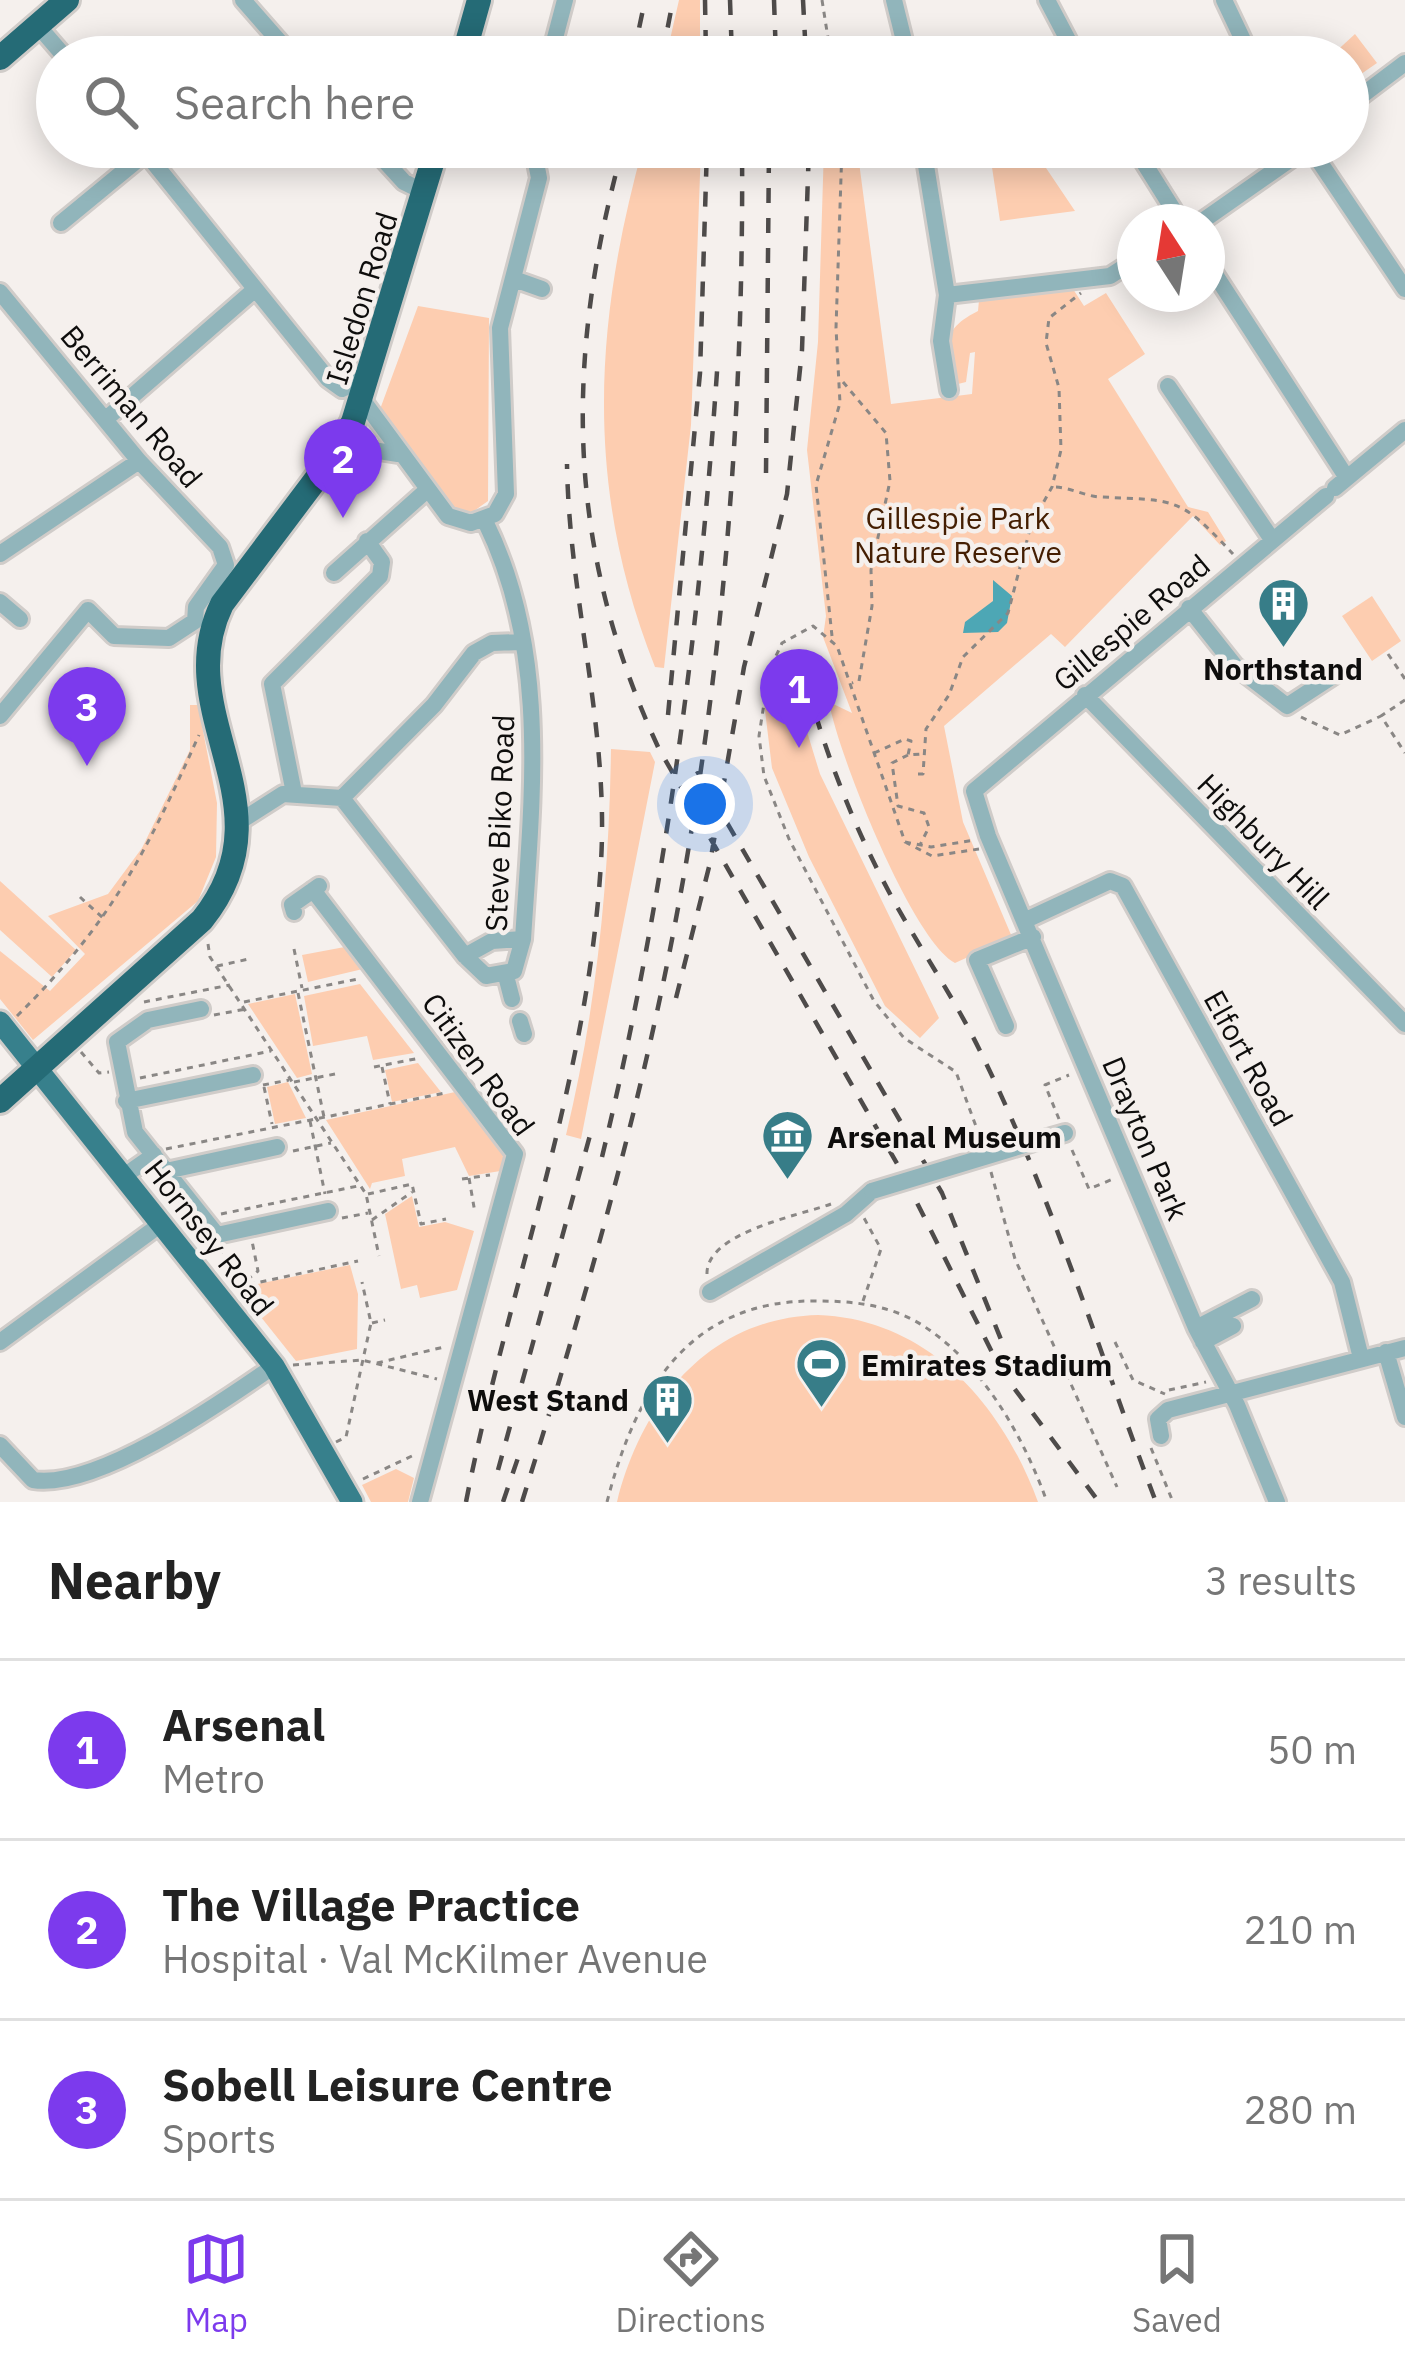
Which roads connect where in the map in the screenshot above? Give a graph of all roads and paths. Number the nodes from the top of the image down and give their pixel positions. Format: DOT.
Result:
graph roads {
  1 [pos="67,0"];
  2 [pos="243,0"];
  3 [pos="479,0"];
  4 [pos="565,0"];
  5 [pos="822,0"];
  6 [pos="894,0"];
  7 [pos="1047,0"];
  8 [pos="1224,0"];
  9 [pos="40,28"];
  10 [pos="47,36"];
  11 [pos="275,36"];
  12 [pos="469,36"];
  13 [pos="556,36"];
  14 [pos="828,36"];
  15 [pos="903,36"];
  16 [pos="1067,36"];
  17 [pos="1241,36"];
  18 [pos="0,58"];
  19 [pos="1405,63"];
  20 [pos="1369,90"];
  21 [pos="124,168"];
  22 [pos="159,168"];
  23 [pos="391,168"];
  24 [pos="432,168"];
  25 [pos="537,168"];
  26 [pos="841,168"];
  27 [pos="926,168"];
  28 [pos="1147,168"];
  29 [pos="1288,168"];
  30 [pos="1322,168"];
  31 [pos="426,194"];
  32 [pos="1170,204"];
  33 [pos="1225,207"];
  34 [pos="62,223"];
  35 [pos="1117,272"];
  36 [pos="514,280"];
  37 [pos="1083,280"];
  38 [pos="542,289"];
  39 [pos="1405,289"];
  40 [pos="253,291"];
  41 [pos="0,292"];
  42 [pos="1225,294"];
  43 [pos="946,295"];
  44 [pos="842,380"];
  45 [pos="1168,386"];
  46 [pos="364,388"];
  47 [pos="949,391"];
  48 [pos="106,419"];
  49 [pos="1405,430"];
  50 [pos="341,445"];
  51 [pos="399,454"];
  52 [pos="139,460"];
  53 [pos="1052,487"];
  54 [pos="1336,488"];
  55 [pos="427,490"];
  56 [pos="484,521"];
  57 [pos="1271,538"];
  58 [pos="367,541"];
  59 [pos="0,554"];
  60 [pos="1243,563"];
  61 [pos="334,573"];
  62 [pos="0,602"];
  63 [pos="1190,608"];
  64 [pos="20,619"];
  65 [pos="203,624"];
  66 [pos="832,638"];
  67 [pos="520,642"];
  68 [pos="1388,654"];
  69 [pos="1336,674"];
  70 [pos="1405,680"];
  71 [pos="850,683"];
  72 [pos="1085,695"];
  73 [pos="1405,700"];
  74 [pos="1287,706"];
  75 [pos="0,716"];
  76 [pos="1381,716"];
  77 [pos="199,735"];
  78 [pos="874,753"];
  79 [pos="1405,753"];
  80 [pos="923,754"];
  81 [pos="908,755"];
  82 [pos="919,774"];
  83 [pos="974,791"];
  84 [pos="294,793"];
  85 [pos="342,798"];
  86 [pos="239,822"];
  87 [pos="990,840"];
  88 [pos="905,842"];
  89 [pos="920,845"];
  90 [pos="80,897"];
  91 [pos="294,912"];
  92 [pos="104,920"];
  93 [pos="1029,928"];
  94 [pos="202,938"];
  95 [pos="523,939"];
  96 [pos="294,949"];
  97 [pos="465,956"];
  98 [pos="249,959"];
  99 [pos="217,966"];
  100 [pos="379,974"];
  101 [pos="501,977"];
  102 [pos="230,985"];
  103 [pos="300,990"];
  104 [pos="512,999"];
  105 [pos="144,1002"];
  106 [pos="242,1003"];
  107 [pos="201,1009"];
  108 [pos="1405,1024"];
  109 [pos="2,1025"];
  110 [pos="1006,1026"];
  111 [pos="69,1036"];
  112 [pos="273,1051"];
  113 [pos="440,1052"];
  114 [pos="382,1066"];
  115 [pos="36,1067"];
  116 [pos="374,1067"];
  117 [pos="1087,1067"];
  118 [pos="335,1074"];
  119 [pos="316,1077"];
  120 [pos="258,1080"];
  121 [pos="292,1082"];
  122 [pos="123,1084"];
  123 [pos="469,1089"];
  124 [pos="0,1101"];
  125 [pos="390,1104"];
  126 [pos="324,1117"];
  127 [pos="317,1119"];
  128 [pos="310,1120"];
  129 [pos="273,1127"];
  130 [pos="1065,1133"];
  131 [pos="333,1142"];
  132 [pos="315,1146"];
  133 [pos="277,1147"];
  134 [pos="985,1152"];
  135 [pos="154,1155"];
  136 [pos="990,1165"];
  137 [pos="166,1171"];
  138 [pos="1130,1172"];
  139 [pos="502,1173"];
  140 [pos="124,1176"];
  141 [pos="374,1183"];
  142 [pos="421,1183"];
  143 [pos="413,1187"];
  144 [pos="376,1192"];
  145 [pos="366,1194"];
  146 [pos="856,1206"];
  147 [pos="328,1211"];
  148 [pos="370,1212"];
  149 [pos="476,1213"];
  150 [pos="446,1219"];
  151 [pos="372,1220"];
  152 [pos="161,1224"];
  153 [pos="250,1228"];
  154 [pos="217,1235"];
  155 [pos="380,1256"];
  156 [pos="358,1261"];
  157 [pos="706,1265"];
  158 [pos="362,1282"];
  159 [pos="242,1283"];
  160 [pos="710,1292"];
  161 [pos="221,1298"];
  162 [pos="1252,1299"];
  163 [pos="863,1301"];
  164 [pos="385,1320"];
  165 [pos="370,1323"];
  166 [pos="1232,1326"];
  167 [pos="1199,1335"];
  168 [pos="0,1342"];
  169 [pos="465,1342"];
  170 [pos="1405,1348"];
  171 [pos="1386,1352"];
  172 [pos="1361,1358"];
  173 [pos="362,1360"];
  174 [pos="375,1363"];
  175 [pos="274,1366"];
  176 [pos="445,1381"];
  177 [pos="1199,1384"];
  178 [pos="1167,1391"];
  179 [pos="1229,1391"];
  180 [pos="1405,1417"];
  181 [pos="1161,1436"];
  182 [pos="0,1446"];
  183 [pos="324,1448"];
  184 [pos="416,1454"];
  185 [pos="1118,1487"];
  186 [pos="348,1495"];
  187 [pos="420,1502"];
  188 [pos="608,1502"];
  189 [pos="1047,1502"];
  190 [pos="1277,1502"];
  1 -- 9 [label="highway"];
  2 -- 11 [label="street"];
  3 -- 12 [label="highway"];
  4 -- 13 [label="street"];
  5 -- 14 [label="path"];
  6 -- 15 [label="street"];
  7 -- 16 [label="street"];
  8 -- 17 [label="street"];
  9 -- 10 [label="street"];
  9 -- 18 [label="highway"];
  19 -- 20 [label="street"];
  21 -- 34 [label="street"];
  22 -- 40 [label="street"];
  23 -- 31 [label="street"];
  24 -- 31 [label="highway, Isledon Road"];
  25 -- 36 [label="street"];
  26 -- 44 [label="path"];
  27 -- 43 [label="street"];
  28 -- 32 [label="street"];
  29 -- 33 [label="street"];
  30 -- 39 [label="street"];
  31 -- 46 [label="highway, Isledon Road"];
  35 -- 37 [label="street"];
  36 -- 38 [label="street"];
  36 -- 56 [label="street"];
  37 -- 43 [label="street"];
  37 -- 53 [label="path"];
  40 -- 46 [label="street"];
  40 -- 48 [label="street"];
  41 -- 48 [label="street, Berriman Road"];
  42 -- 54 [label="street"];
  43 -- 47 [label="street"];
  44 -- 66 [label="path"];
  44 -- 71 [label="path"];
  45 -- 57 [label="street"];
  46 -- 50 [label="highway, Isledon Road"];
  46 -- 51 [label="street"];
  48 -- 52 [label="street, Berriman Road"];
  49 -- 54 [label="street, Gillespie Road"];
  50 -- 51 [label="street"];
  50 -- 65 [label="highway, Isledon Road"];
  51 -- 55 [label="street"];
  52 -- 59 [label="street"];
  52 -- 65 [label="street, Berriman Road"];
  53 -- 60 [label="path"];
  53 -- 80 [label="path"];
  54 -- 57 [label="street, Gillespie Road"];
  55 -- 56 [label="street"];
  55 -- 58 [label="street"];
  56 -- 67 [label="street, Steve Biko Road"];
  57 -- 60 [label="street, Gillespie Road"];
  58 -- 61 [label="street"];
  58 -- 84 [label="street"];
  60 -- 63 [label="street, Gillespie Road"];
  62 -- 64 [label="street"];
  63 -- 72 [label="street, Gillespie Road"];
  63 -- 74 [label="street"];
  65 -- 75 [label="street"];
  65 -- 86 [label="highway, Isledon Road"];
  66 -- 71 [label="path"];
  66 -- 134 [label="path"];
  67 -- 85 [label="street"];
  67 -- 95 [label="street, Steve Biko Road"];
  68 -- 70 [label="path"];
  69 -- 74 [label="street"];
  71 -- 78 [label="path"];
  72 -- 83 [label="street, Gillespie Road"];
  72 -- 108 [label="street, Highbury Hill"];
  73 -- 76 [label="path"];
  74 -- 76 [label="path"];
  76 -- 79 [label="path"];
  77 -- 92 [label="path"];
  78 -- 81 [label="path"];
  78 -- 88 [label="path"];
  80 -- 81 [label="path"];
  80 -- 82 [label="path"];
  81 -- 89 [label="path"];
  83 -- 87 [label="street, Drayton Park"];
  84 -- 85 [label="street"];
  84 -- 86 [label="street"];
  85 -- 97 [label="street"];
  86 -- 111 [label="highway, Isledon Road"];
  87 -- 88 [label="path"];
  87 -- 89 [label="path"];
  87 -- 93 [label="street, Drayton Park"];
  88 -- 89 [label="path"];
  90 -- 92 [label="path"];
  91 -- 100 [label="street, Citizen Road"];
  92 -- 109 [label="path"];
  93 -- 110 [label="street, Elfort Road"];
  93 -- 117 [label="street, Drayton Park"];
  93 -- 172 [label="street, Elfort Road"];
  94 -- 99 [label="path"];
  95 -- 97 [label="street"];
  95 -- 101 [label="street, Steve Biko Road"];
  96 -- 103 [label="path"];
  97 -- 101 [label="street"];
  98 -- 99 [label="path"];
  99 -- 102 [label="path"];
  100 -- 103 [label="path"];
  100 -- 113 [label="street, Citizen Road"];
  101 -- 104 [label="street"];
  102 -- 105 [label="path"];
  102 -- 106 [label="path"];
  103 -- 106 [label="path"];
  103 -- 119 [label="path"];
  106 -- 112 [label="path"];
  107 -- 122 [label="street"];
  109 -- 115 [label="main road, Hornsey Road"];
  111 -- 115 [label="highway, Isledon Road"];
  111 -- 122 [label="path"];
  112 -- 121 [label="path"];
  112 -- 122 [label="path"];
  113 -- 114 [label="path"];
  113 -- 123 [label="street, Citizen Road"];
  114 -- 116 [label="path"];
  114 -- 125 [label="path"];
  115 -- 124 [label="highway, Isledon Road"];
  115 -- 140 [label="main road, Hornsey Road"];
  117 -- 130 [label="path"];
  117 -- 138 [label="street, Drayton Park"];
  118 -- 119 [label="path"];
  119 -- 121 [label="path"];
  119 -- 126 [label="path"];
  120 -- 122 [label="street"];
  120 -- 129 [label="path"];
  121 -- 127 [label="path"];
  122 -- 135 [label="street"];
  123 -- 125 [label="path"];
  123 -- 169 [label="street, Citizen Road"];
  125 -- 126 [label="path"];
  126 -- 127 [label="path"];
  127 -- 128 [label="path"];
  127 -- 131 [label="path"];
  128 -- 129 [label="path"];
  128 -- 132 [label="path"];
  129 -- 135 [label="path"];
  130 -- 138 [label="path"];
  130 -- 146 [label="street, bridge"];
  131 -- 132 [label="path"];
  131 -- 145 [label="path"];
  132 -- 133 [label="path"];
  132 -- 147 [label="path"];
  133 -- 137 [label="street"];
  135 -- 137 [label="street"];
  135 -- 140 [label="street"];
  136 -- 185 [label="path"];
  137 -- 154 [label="street"];
  138 -- 167 [label="street, Drayton Park"];
  139 -- 149 [label="path"];
  140 -- 152 [label="main road, Hornsey Road"];
  141 -- 144 [label="path"];
  142 -- 143 [label="path"];
  143 -- 144 [label="path"];
  143 -- 150 [label="path"];
  143 -- 151 [label="path"];
  144 -- 145 [label="path"];
  145 -- 148 [label="path"];
  146 -- 157 [label="path"];
  146 -- 160 [label="street"];
  146 -- 163 [label="path"];
  147 -- 148 [label="path"];
  147 -- 153 [label="street"];
  148 -- 151 [label="path"];
  151 -- 155 [label="path"];
  152 -- 161 [label="main road, Hornsey Road"];
  152 -- 168 [label="street"];
  153 -- 154 [label="street"];
  153 -- 159 [label="path"];
  154 -- 159 [label="path"];
  156 -- 159 [label="path"];
  158 -- 165 [label="path"];
  159 -- 161 [label="path"];
  161 -- 175 [label="main road, Hornsey Road"];
  162 -- 167 [label="street"];
  163 -- 188 [label="path"];
  163 -- 189 [label="path"];
  164 -- 165 [label="path"];
  165 -- 173 [label="path"];
  166 -- 167 [label="street"];
  167 -- 179 [label="street, Drayton Park"];
  169 -- 174 [label="path"];
  169 -- 187 [label="street, Citizen Road"];
  170 -- 171 [label="street"];
  171 -- 172 [label="street"];
  171 -- 180 [label="street"];
  172 -- 179 [label="street"];
  173 -- 174 [label="path"];
  173 -- 175 [label="path"];
  173 -- 183 [label="path"];
  174 -- 176 [label="path"];
  175 -- 182 [label="street"];
  175 -- 183 [label="main road, Hornsey Road"];
  177 -- 178 [label="path"];
  179 -- 181 [label="street"];
  179 -- 190 [label="street, Drayton Park"];
  183 -- 186 [label="main road, Hornsey Road"];
  184 -- 186 [label="path"];
}
